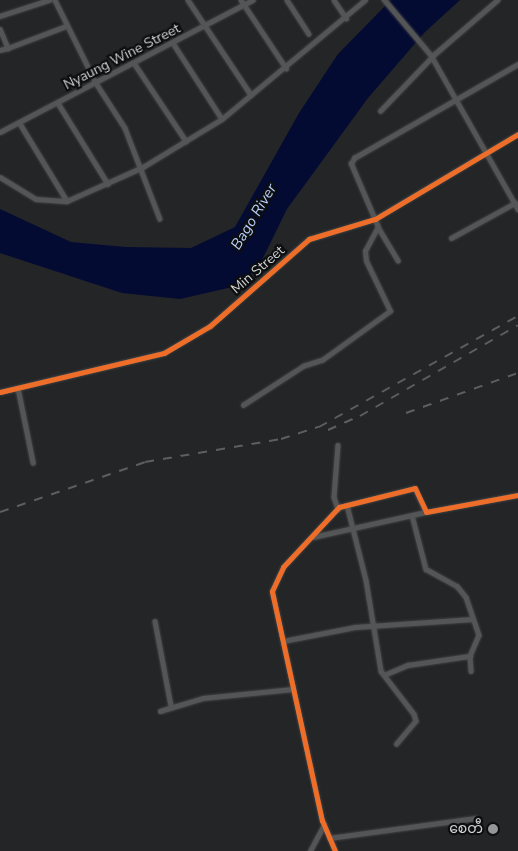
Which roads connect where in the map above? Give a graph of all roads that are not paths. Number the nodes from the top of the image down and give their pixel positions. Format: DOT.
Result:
graph roads {
  1 [pos="49,0"];
  2 [pos="55,0"];
  3 [pos="188,0"];
  4 [pos="241,0"];
  5 [pos="253,0"];
  6 [pos="287,0"];
  7 [pos="334,0"];
  8 [pos="365,0"];
  9 [pos="384,0"];
  10 [pos="498,0"];
  11 [pos="244,5"];
  12 [pos="0,16"];
  13 [pos="346,18"];
  14 [pos="66,26"];
  15 [pos="208,26"];
  16 [pos="0,29"];
  17 [pos="309,34"];
  18 [pos="172,43"];
  19 [pos="8,48"];
  20 [pos="0,50"];
  21 [pos="432,57"];
  22 [pos="134,63"];
  23 [pos="518,64"];
  24 [pos="286,68"];
  25 [pos="96,83"];
  26 [pos="251,95"];
  27 [pos="457,98"];
  28 [pos="58,103"];
  29 [pos="380,111"];
  30 [pos="222,119"];
  31 [pos="18,122"];
  32 [pos="0,132"];
  33 [pos="518,134"];
  34 [pos="186,141"];
  35 [pos="486,152"];
  36 [pos="143,167"];
  37 [pos="0,177"];
  38 [pos="108,184"];
  39 [pos="67,201"];
  40 [pos="515,203"];
  41 [pos="518,209"];
  42 [pos="160,219"];
  43 [pos="375,219"];
  44 [pos="378,227"];
  45 [pos="451,238"];
  46 [pos="398,260"];
  47 [pos="18,388"];
  48 [pos="0,392"];
  49 [pos="244,405"];
  50 [pos="338,445"];
  51 [pos="33,462"];
  52 [pos="518,496"];
  53 [pos="348,505"];
  54 [pos="338,509"];
  55 [pos="426,512"];
  56 [pos="412,515"];
  57 [pos="354,528"];
  58 [pos="312,537"];
  59 [pos="473,619"];
  60 [pos="155,621"];
  61 [pos="373,625"];
  62 [pos="283,641"];
  63 [pos="470,656"];
  64 [pos="471,671"];
  65 [pos="384,675"];
  66 [pos="293,690"];
  67 [pos="172,706"];
  68 [pos="160,711"];
  69 [pos="397,744"];
  70 [pos="476,818"];
  71 [pos="324,825"];
  72 [pos="329,838"];
  73 [pos="310,851"];
  74 [pos="335,851"];
  1 -- 12 [label="street"];
  2 -- 14 [label="street"];
  3 -- 15 [label="street"];
  4 -- 11 [label="street"];
  5 -- 11 [label="street, Nyaung Wine Street"];
  6 -- 17 [label="street"];
  7 -- 13 [label="street"];
  8 -- 13 [label="street"];
  9 -- 21 [label="street"];
  10 -- 21 [label="street"];
  11 -- 15 [label="street, Nyaung Wine Street"];
  11 -- 24 [label="street"];
  13 -- 24 [label="street"];
  14 -- 19 [label="street"];
  14 -- 25 [label="street"];
  15 -- 18 [label="street, Nyaung Wine Street"];
  15 -- 26 [label="street"];
  16 -- 19 [label="street"];
  18 -- 22 [label="street, Nyaung Wine Street"];
  18 -- 30 [label="street"];
  19 -- 20 [label="street"];
  21 -- 27 [label="street"];
  21 -- 29 [label="street"];
  22 -- 25 [label="street, Nyaung Wine Street"];
  22 -- 34 [label="street"];
  23 -- 27 [label="street"];
  24 -- 26 [label="street"];
  25 -- 28 [label="street, Nyaung Wine Street"];
  25 -- 36 [label="street"];
  26 -- 30 [label="street"];
  27 -- 35 [label="street"];
  27 -- 43 [label="street"];
  28 -- 31 [label="street, Nyaung Wine Street"];
  28 -- 38 [label="street"];
  30 -- 34 [label="street"];
  31 -- 32 [label="street, Nyaung Wine Street"];
  31 -- 39 [label="street"];
  33 -- 35 [label="street, Min Street"];
  34 -- 36 [label="street"];
  35 -- 40 [label="street"];
  35 -- 43 [label="street, Min Street"];
  36 -- 38 [label="street"];
  36 -- 42 [label="street"];
  37 -- 39 [label="street"];
  38 -- 39 [label="street"];
  40 -- 41 [label="street"];
  40 -- 45 [label="street"];
  43 -- 44 [label="street"];
  43 -- 47 [label="street, Min Street"];
  44 -- 46 [label="street"];
  44 -- 49 [label="street"];
  47 -- 48 [label="street, Min Street"];
  47 -- 51 [label="street"];
  50 -- 54 [label="street"];
  52 -- 55 [label="street"];
  53 -- 54 [label="street"];
  53 -- 55 [label="street"];
  53 -- 57 [label="street"];
  54 -- 58 [label="street"];
  55 -- 56 [label="street"];
  56 -- 57 [label="street"];
  56 -- 59 [label="street"];
  57 -- 58 [label="street"];
  57 -- 61 [label="street"];
  58 -- 62 [label="street"];
  59 -- 61 [label="street"];
  59 -- 63 [label="street"];
  60 -- 67 [label="street"];
  61 -- 62 [label="street"];
  61 -- 65 [label="street"];
  62 -- 66 [label="street"];
  63 -- 64 [label="street"];
  63 -- 65 [label="street"];
  65 -- 69 [label="street"];
  66 -- 67 [label="street"];
  66 -- 71 [label="street"];
  67 -- 68 [label="street"];
  70 -- 72 [label="street"];
  71 -- 72 [label="street"];
  71 -- 73 [label="street"];
  72 -- 74 [label="street"];
}
